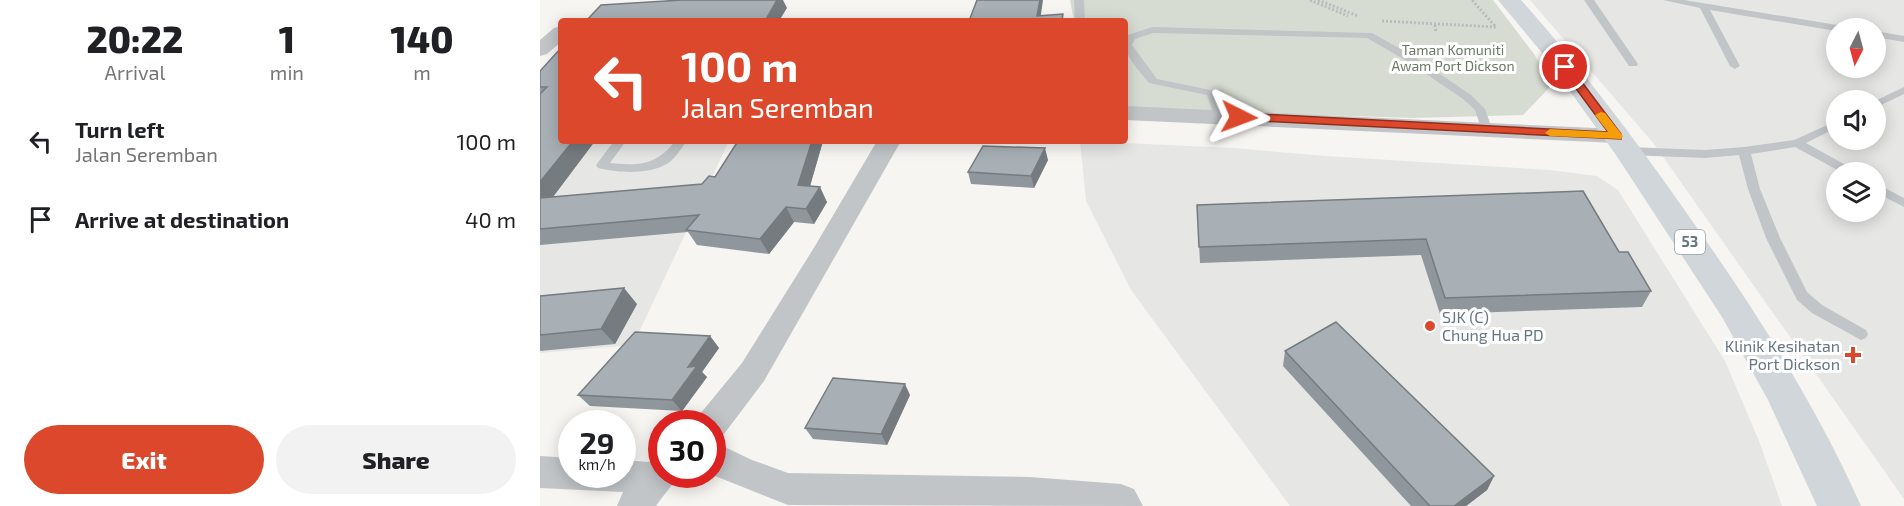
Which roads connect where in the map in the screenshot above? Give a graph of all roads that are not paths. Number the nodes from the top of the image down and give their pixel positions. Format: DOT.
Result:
graph roads {
  1 [pos="1079,0"];
  2 [pos="1509,0"];
  3 [pos="1588,0"];
  4 [pos="1668,0"];
  5 [pos="1704,7"];
  6 [pos="1080,18"];
  7 [pos="540,26"];
  8 [pos="1826,26"];
  9 [pos="558,27"];
  10 [pos="558,35"];
  11 [pos="1886,36"];
  12 [pos="1904,39"];
  13 [pos="1128,43"];
  14 [pos="1128,46"];
  15 [pos="540,50"];
  16 [pos="1633,64"];
  17 [pos="1735,66"];
  18 [pos="1904,90"];
  19 [pos="1886,99"];
  20 [pos="1128,113"];
  21 [pos="1219,116"];
  22 [pos="1486,129"];
  23 [pos="1826,129"];
  24 [pos="1797,143"];
  25 [pos="618,144"];
  26 [pos="679,144"];
  27 [pos="887,144"];
  28 [pos="1623,144"];
  29 [pos="1744,151"];
  30 [pos="1831,162"];
  31 [pos="1886,193"];
  32 [pos="1904,203"];
  33 [pos="1861,334"];
  34 [pos="723,410"];
  35 [pos="726,465"];
  36 [pos="540,472"];
  37 [pos="558,473"];
  38 [pos="1125,506"];
  39 [pos="1839,506"];
  1 -- 6 [label="lane"];
  2 -- 28 [label="main road, 53"];
  3 -- 16 [label="lane"];
  4 -- 5 [label="lane"];
  5 -- 8 [label="lane"];
  5 -- 17 [label="lane"];
  7 -- 9 [label="street"];
  10 -- 15 [label="street"];
  11 -- 12 [label="lane"];
  13 -- 22 [label="lane"];
  14 -- 21 [label="lane"];
  18 -- 19 [label="lane"];
  20 -- 21 [label="street"];
  21 -- 22 [label="street"];
  22 -- 28 [label="street"];
  23 -- 24 [label="lane"];
  24 -- 29 [label="lane"];
  24 -- 30 [label="lane"];
  25 -- 26 [label="lane"];
  27 -- 34 [label="street"];
  28 -- 29 [label="lane"];
  28 -- 39 [label="main road, 53"];
  29 -- 33 [label="lane"];
  31 -- 32 [label="lane"];
  35 -- 38 [label="street"];
  36 -- 37 [label="street"];
}
